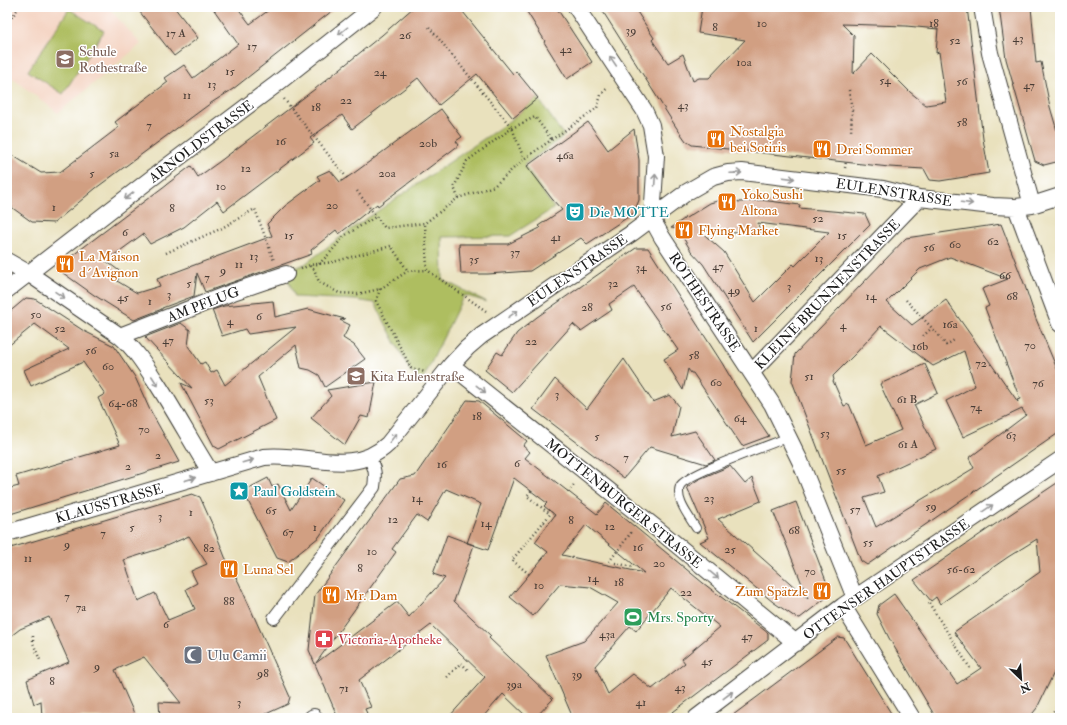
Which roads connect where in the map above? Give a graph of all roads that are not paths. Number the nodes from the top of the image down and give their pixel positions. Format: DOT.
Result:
graph roads {
  1 [pos="374,7"];
  2 [pos="576,7"];
  3 [pos="982,7"];
  4 [pos="1060,196"];
  5 [pos="919,198"];
  6 [pos="1032,205"];
  7 [pos="1016,207"];
  8 [pos="652,219"];
  9 [pos="7,261"];
  10 [pos="28,273"];
  11 [pos="283,275"];
  12 [pos="7,290"];
  13 [pos="1060,324"];
  14 [pos="120,336"];
  15 [pos="451,365"];
  16 [pos="752,372"];
  17 [pos="789,437"];
  18 [pos="369,457"];
  19 [pos="1060,460"];
  20 [pos="211,473"];
  21 [pos="696,528"];
  22 [pos="7,533"];
  23 [pos="849,602"];
  24 [pos="274,618"];
  25 [pos="796,643"];
  26 [pos="696,718"];
  27 [pos="912,718"];
  1 -- 10 [label="street, ARNOLDSTRASSE, one-way"];
  8 -- 2 [label="street, one-way"];
  3 -- 6 [label="street"];
  4 -- 6 [label="street, EULENSTRASSE"];
  5 -- 7 [label="street, EULENSTRASSE, one-way"];
  8 -- 5 [label="street, EULENSTRASSE, one-way"];
  5 -- 16 [label="street, KLEINE BRUNNENSTRASSE"];
  6 -- 7 [label="street, EULENSTRASSE"];
  7 -- 13 [label="street"];
  15 -- 8 [label="street, EULENSTRASSE, one-way"];
  8 -- 16 [label="street, ROTHESTRASSE"];
  9 -- 10 [label="street"];
  10 -- 12 [label="street, ARNOLDSTRASSE"];
  10 -- 14 [label="street, one-way"];
  11 -- 14 [label="street, AM PFLUG"];
  14 -- 20 [label="street, one-way"];
  18 -- 15 [label="street, EULENSTRASSE, one-way"];
  15 -- 25 [label="street, MOTTENBURGER STRASSE, one-way"];
  16 -- 17 [label="street, ROTHESTRASSE"];
  17 -- 21 [label="lane"];
  17 -- 23 [label="street, ROTHESTRASSE"];
  20 -- 18 [label="street, EULENSTRASSE, one-way"];
  18 -- 24 [label="street"];
  23 -- 19 [label="street, OTTENSER HAUPTSTRASSE, one-way"];
  22 -- 20 [label="street, KLAUSSTRASSE, one-way"];
  23 -- 25 [label="street, OTTENSER HAUPTSTRASSE"];
  23 -- 27 [label="street, ROTHESTRASSE"];
  26 -- 25 [label="street, OTTENSER HAUPTSTRASSE, one-way"];
}
